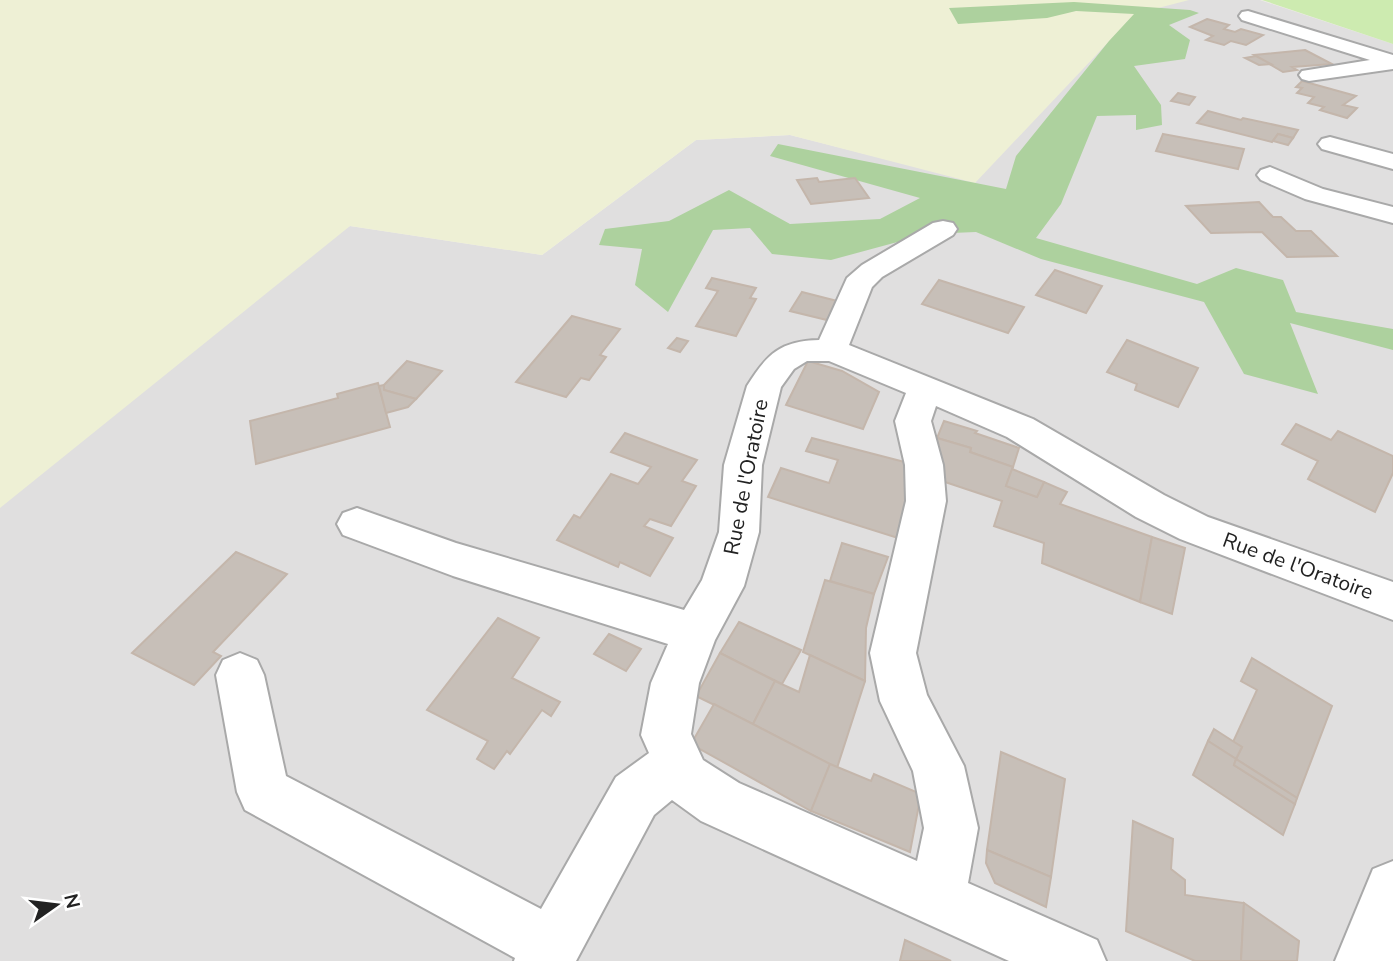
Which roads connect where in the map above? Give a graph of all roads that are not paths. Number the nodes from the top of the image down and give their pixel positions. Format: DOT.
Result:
graph roads {
  1 [pos="1248,16"];
  2 [pos="1393,62"];
  3 [pos="1308,75"];
  4 [pos="1330,144"];
  5 [pos="1393,162"];
  6 [pos="1270,175"];
  7 [pos="1393,215"];
  8 [pos="943,229"];
  9 [pos="831,350"];
  10 [pos="925,389"];
  11 [pos="357,524"];
  12 [pos="1393,601"];
  13 [pos="695,633"];
  14 [pos="240,675"];
  15 [pos="678,762"];
  16 [pos="1393,889"];
  17 [pos="937,897"];
  18 [pos="548,954"];
  19 [pos="1076,961"];
  20 [pos="1365,961"];
  1 -- 2 [label="street"];
  2 -- 3 [label="street"];
  4 -- 5 [label="street"];
  6 -- 7 [label="street"];
  8 -- 9 [label="street"];
  9 -- 10 [label="street, Rue de l'Oratoire"];
  9 -- 13 [label="street, Rue de l'Oratoire"];
  10 -- 12 [label="street, Rue de l'Oratoire"];
  10 -- 17 [label="street"];
  11 -- 13 [label="street"];
  13 -- 15 [label="street, Rue de l'Oratoire"];
  14 -- 18 [label="street"];
  15 -- 17 [label="street, Rue de l'Oratoire"];
  15 -- 18 [label="street"];
  16 -- 20 [label="street"];
  17 -- 19 [label="street, Rue de l'Oratoire"];
}
